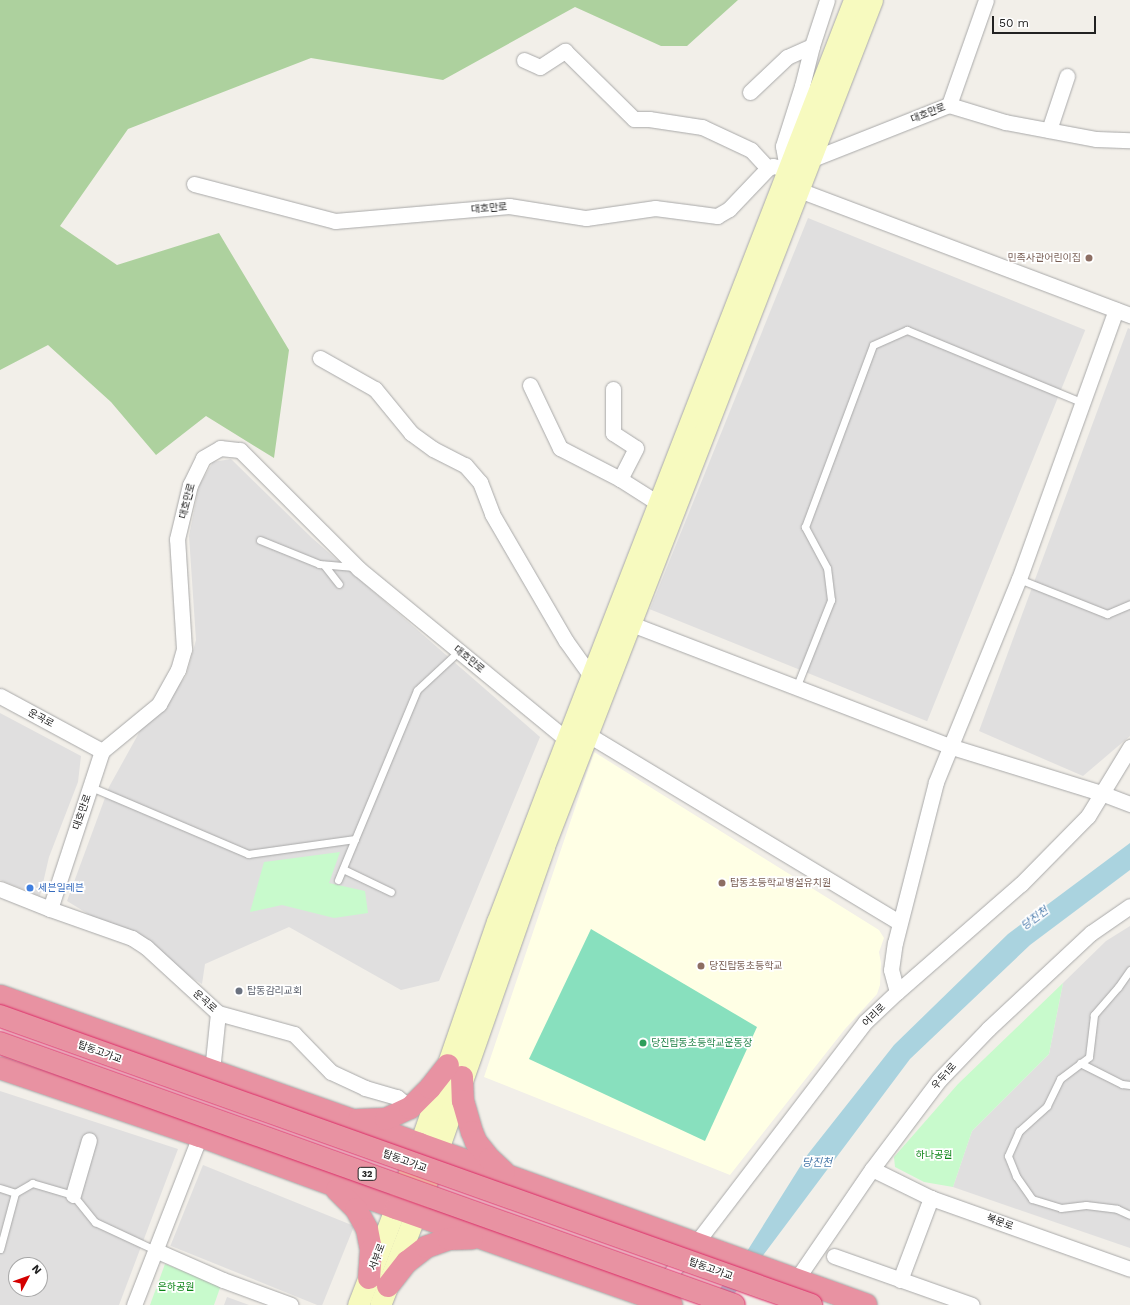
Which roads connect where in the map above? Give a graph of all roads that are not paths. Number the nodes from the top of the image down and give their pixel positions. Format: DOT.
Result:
graph roads {
  1 [pos="827,0"];
  2 [pos="854,0"];
  3 [pos="872,0"];
  4 [pos="986,0"];
  5 [pos="812,46"];
  6 [pos="524,60"];
  7 [pos="1067,76"];
  8 [pos="750,92"];
  9 [pos="949,105"];
  10 [pos="1049,130"];
  11 [pos="1130,140"];
  12 [pos="810,160"];
  13 [pos="776,168"];
  14 [pos="194,184"];
  15 [pos="799,190"];
  16 [pos="1123,312"];
  17 [pos="320,358"];
  18 [pos="530,385"];
  19 [pos="613,390"];
  20 [pos="1083,403"];
  21 [pos="620,479"];
  22 [pos="658,503"];
  23 [pos="260,540"];
  24 [pos="324,565"];
  25 [pos="358,568"];
  26 [pos="1019,579"];
  27 [pos="340,584"];
  28 [pos="1130,604"];
  29 [pos="622,620"];
  30 [pos="460,651"];
  31 [pos="591,676"];
  32 [pos="796,688"];
  33 [pos="0,696"];
  34 [pos="587,734"];
  35 [pos="566,739"];
  36 [pos="949,746"];
  37 [pos="1130,747"];
  38 [pos="102,751"];
  39 [pos="91,787"];
  40 [pos="1101,792"];
  41 [pos="1130,804"];
  42 [pos="355,838"];
  43 [pos="343,869"];
  44 [pos="338,880"];
  45 [pos="0,889"];
  46 [pos="391,892"];
  47 [pos="1130,906"];
  48 [pos="50,909"];
  49 [pos="899,922"];
  50 [pos="1130,970"];
  51 [pos="897,992"];
  52 [pos="0,996"];
  53 [pos="218,1013"];
  54 [pos="0,1016"];
  55 [pos="0,1043"];
  56 [pos="1080,1063"];
  57 [pos="0,1068"];
  58 [pos="212,1071"];
  59 [pos="455,1071"];
  60 [pos="1130,1085"];
  61 [pos="410,1108"];
  62 [pos="338,1116"];
  63 [pos="200,1136"];
  64 [pos="89,1140"];
  65 [pos="429,1148"];
  66 [pos="872,1170"];
  67 [pos="517,1180"];
  68 [pos="330,1184"];
  69 [pos="0,1188"];
  70 [pos="15,1193"];
  71 [pos="72,1195"];
  72 [pos="931,1198"];
  73 [pos="406,1212"];
  74 [pos="1130,1215"];
  75 [pos="487,1240"];
  76 [pos="700,1245"];
  77 [pos="0,1249"];
  78 [pos="155,1250"];
  79 [pos="834,1256"];
  80 [pos="1130,1269"];
  81 [pos="791,1278"];
  82 [pos="900,1280"];
  83 [pos="379,1290"];
  84 [pos="657,1302"];
  85 [pos="134,1305"];
  86 [pos="292,1305"];
  87 [pos="358,1305"];
  88 [pos="734,1305"];
  89 [pos="811,1305"];
  90 [pos="866,1305"];
  91 [pos="972,1305"];
  1 -- 5 [label="street"];
  2 -- 13 [label="main road, 대호만로"];
  3 -- 12 [label="main road"];
  4 -- 9 [label="street"];
  5 -- 8 [label="street"];
  5 -- 13 [label="street"];
  6 -- 13 [label="street"];
  7 -- 10 [label="street"];
  9 -- 10 [label="street, 대호만로"];
  9 -- 12 [label="street, 대호만로"];
  10 -- 11 [label="street, 대호만로"];
  12 -- 13 [label="street, 대호만로"];
  12 -- 15 [label="main road"];
  13 -- 14 [label="street, 대호만로"];
  13 -- 22 [label="main road"];
  15 -- 16 [label="street"];
  15 -- 29 [label="main road"];
  16 -- 20 [label="street"];
  17 -- 31 [label="street"];
  18 -- 21 [label="street"];
  19 -- 21 [label="street"];
  20 -- 26 [label="street"];
  20 -- 32 [label="lane"];
  21 -- 22 [label="street"];
  22 -- 29 [label="main road"];
  23 -- 24 [label="lane"];
  24 -- 25 [label="lane"];
  24 -- 27 [label="lane"];
  25 -- 30 [label="street, 대호만로"];
  25 -- 38 [label="street, 대호만로"];
  26 -- 28 [label="lane"];
  26 -- 36 [label="street"];
  29 -- 31 [label="main road"];
  29 -- 32 [label="street"];
  29 -- 34 [label="main road"];
  30 -- 35 [label="street, 대호만로"];
  30 -- 42 [label="lane"];
  31 -- 35 [label="main road"];
  32 -- 36 [label="street"];
  33 -- 38 [label="street, 운곡로"];
  34 -- 49 [label="street"];
  34 -- 59 [label="main road"];
  35 -- 59 [label="main road"];
  36 -- 40 [label="street"];
  36 -- 49 [label="street"];
  37 -- 40 [label="street, 어리로"];
  38 -- 39 [label="street, 대호만로"];
  39 -- 42 [label="lane"];
  39 -- 48 [label="street, 대호만로"];
  40 -- 41 [label="street"];
  40 -- 51 [label="street, 어리로"];
  42 -- 43 [label="lane"];
  43 -- 44 [label="lane"];
  43 -- 46 [label="lane"];
  45 -- 48 [label="street, 운곡로"];
  47 -- 66 [label="street, 우두1로"];
  48 -- 53 [label="street, 운곡로"];
  49 -- 51 [label="street"];
  50 -- 56 [label="lane"];
  51 -- 76 [label="street, 어리로"];
  52 -- 58 [label="highway"];
  53 -- 58 [label="street"];
  53 -- 61 [label="street, 운곡로"];
  54 -- 89 [label="highway, 탑동고가교, bridge"];
  55 -- 88 [label="highway, 32, bridge"];
  56 -- 60 [label="lane"];
  56 -- 74 [label="lane"];
  57 -- 63 [label="highway"];
  58 -- 62 [label="highway"];
  59 -- 61 [label="highway"];
  59 -- 65 [label="main road, 서부로"];
  59 -- 67 [label="highway"];
  61 -- 62 [label="highway"];
  62 -- 65 [label="highway"];
  63 -- 68 [label="highway"];
  63 -- 78 [label="street"];
  64 -- 71 [label="street"];
  65 -- 67 [label="highway"];
  65 -- 73 [label="main road, 서부로"];
  66 -- 72 [label="street, 북문로"];
  66 -- 81 [label="street, 우두1로"];
  67 -- 76 [label="highway"];
  68 -- 73 [label="highway"];
  68 -- 83 [label="highway"];
  69 -- 70 [label="lane"];
  70 -- 71 [label="lane"];
  70 -- 77 [label="lane"];
  71 -- 78 [label="lane"];
  72 -- 80 [label="street, 북문로"];
  72 -- 82 [label="street"];
  73 -- 75 [label="highway"];
  73 -- 83 [label="main road, 서부로"];
  75 -- 83 [label="highway"];
  75 -- 84 [label="highway"];
  76 -- 81 [label="highway"];
  76 -- 84 [label="street, 어리로"];
  78 -- 85 [label="street"];
  78 -- 86 [label="street"];
  79 -- 82 [label="street"];
  81 -- 90 [label="highway"];
  82 -- 91 [label="street"];
  83 -- 87 [label="main road, 서부로"];
}
